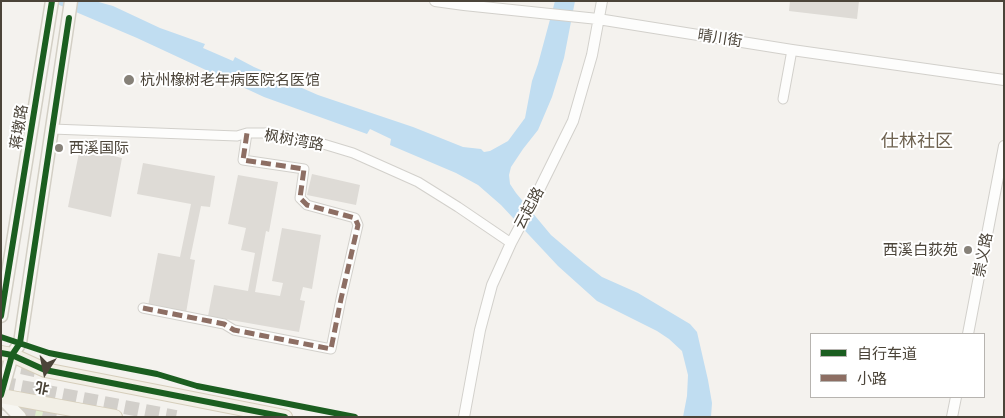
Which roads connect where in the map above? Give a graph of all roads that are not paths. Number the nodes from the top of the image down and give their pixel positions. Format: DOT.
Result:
graph roads {
  1 [pos="71,1"];
  2 [pos="435,1"];
  3 [pos="602,1"];
  4 [pos="51,5"];
  5 [pos="598,19"];
  6 [pos="792,50"];
  7 [pos="1004,80"];
  8 [pos="783,99"];
  9 [pos="52,129"];
  10 [pos="247,133"];
  11 [pos="1004,146"];
  12 [pos="511,243"];
  13 [pos="142,308"];
  14 [pos="1,316"];
  15 [pos="968,333"];
  16 [pos="7,354"];
  17 [pos="1,396"];
  18 [pos="956,398"];
  19 [pos="20,417"];
  20 [pos="115,417"];
  21 [pos="285,417"];
  22 [pos="464,417"];
  23 [pos="952,417"];
  1 -- 9 [label="main road"];
  2 -- 5 [label="street, 晴川街"];
  3 -- 5 [label="street, 云起路"];
  4 -- 14 [label="main road, 蒋墩路"];
  5 -- 6 [label="street, 晴川街"];
  5 -- 12 [label="street, 云起路"];
  6 -- 7 [label="street, 晴川街"];
  6 -- 8 [label="street"];
  9 -- 10 [label="street, 枫树湾路"];
  9 -- 16 [label="main road"];
  10 -- 12 [label="street, 枫树湾路"];
  10 -- 13 [label="street"];
  11 -- 15 [label="street, 崇义路"];
  12 -- 22 [label="street, 云起路"];
  16 -- 17 [label="main road"];
  16 -- 21 [label="main road"];
  17 -- 19 [label="main road"];
  17 -- 20 [label="main road"];
  18 -- 23 [label="street"];
}
